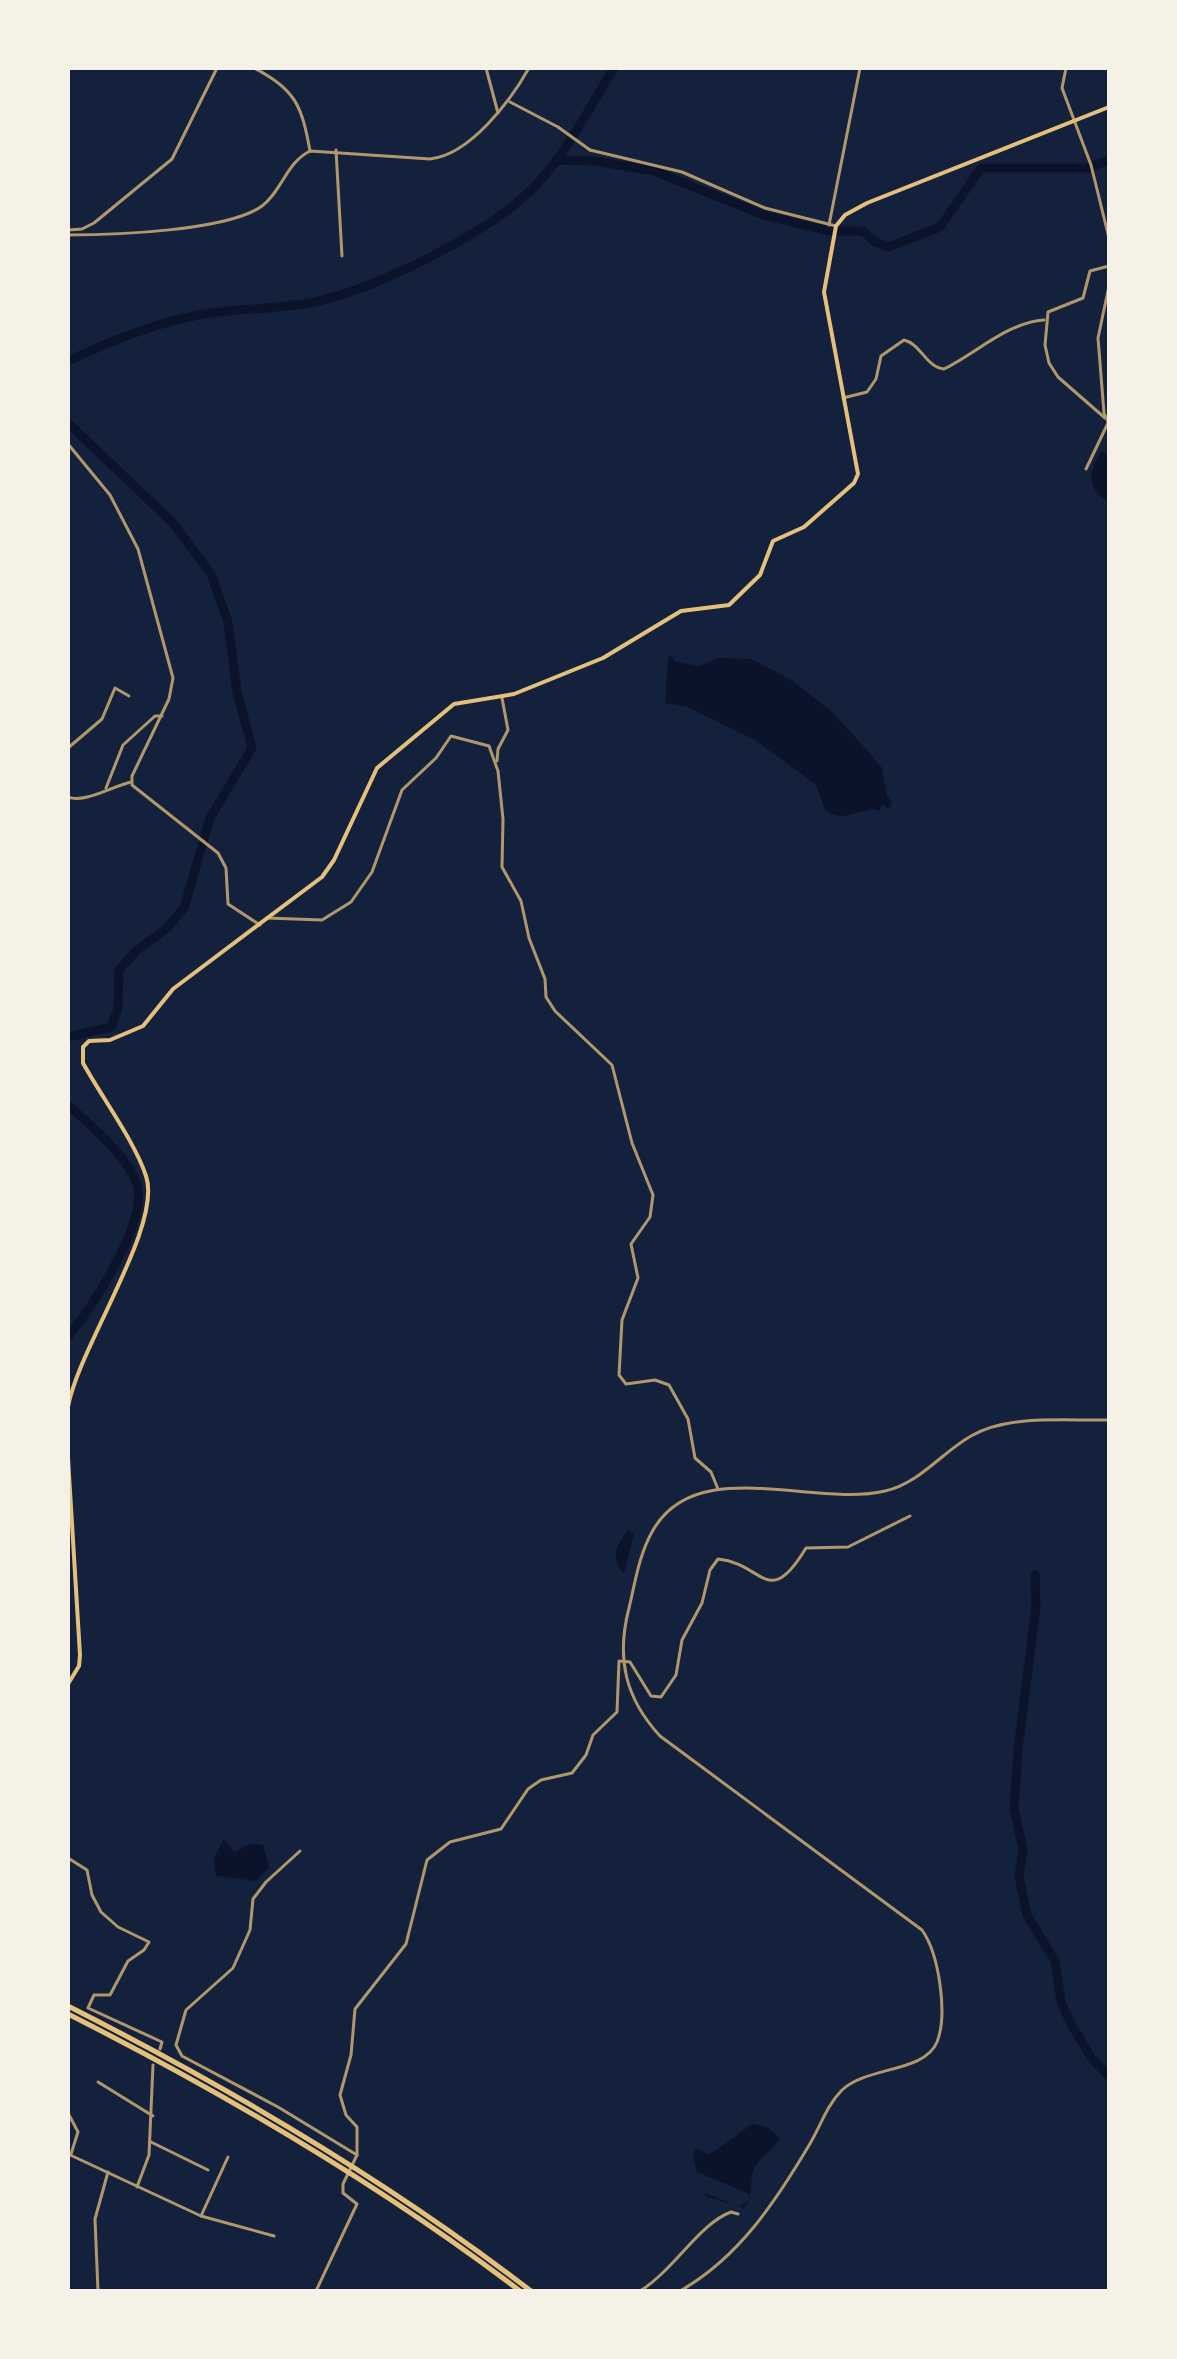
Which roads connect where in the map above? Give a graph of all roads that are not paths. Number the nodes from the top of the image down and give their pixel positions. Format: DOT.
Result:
graph roads {
  1 [pos="217,68"];
  2 [pos="254,68"];
  3 [pos="486,68"];
  4 [pos="529,68"];
  5 [pos="860,68"];
  6 [pos="1066,68"];
  7 [pos="510,102"];
  8 [pos="1109,107"];
  9 [pos="498,113"];
  10 [pos="1076,120"];
  11 [pos="336,150"];
  12 [pos="310,151"];
  13 [pos="833,229"];
  14 [pos="68,232"];
  15 [pos="1109,238"];
  16 [pos="342,256"];
  17 [pos="1109,266"];
  18 [pos="1109,286"];
  19 [pos="1044,320"];
  20 [pos="843,398"];
  21 [pos="1105,418"];
  22 [pos="1108,424"];
  23 [pos="68,444"];
  24 [pos="1086,469"];
  25 [pos="129,696"];
  26 [pos="502,698"];
  27 [pos="162,716"];
  28 [pos="68,748"];
  29 [pos="497,764"];
  30 [pos="131,782"];
  31 [pos="106,788"];
  32 [pos="68,797"];
  33 [pos="267,918"];
  34 [pos="260,925"];
  35 [pos="68,1407"];
  36 [pos="1109,1420"];
  37 [pos="68,1458"];
  38 [pos="718,1489"];
  39 [pos="910,1516"];
  40 [pos="622,1659"];
  41 [pos="68,1684"];
  42 [pos="300,1851"];
  43 [pos="68,1858"];
  44 [pos="68,2006"];
  45 [pos="68,2014"];
  46 [pos="160,2049"];
  47 [pos="153,2065"];
  48 [pos="98,2082"];
  49 [pos="68,2113"];
  50 [pos="153,2116"];
  51 [pos="151,2142"];
  52 [pos="69,2155"];
  53 [pos="357,2155"];
  54 [pos="228,2157"];
  55 [pos="208,2170"];
  56 [pos="108,2172"];
  57 [pos="137,2188"];
  58 [pos="738,2214"];
  59 [pos="201,2216"];
  60 [pos="274,2236"];
  61 [pos="98,2291"];
  62 [pos="316,2291"];
  63 [pos="520,2291"];
  64 [pos="531,2291"];
  65 [pos="640,2291"];
  66 [pos="680,2291"];
  1 -- 14 [label="street"];
  2 -- 12 [label="street"];
  3 -- 9 [label="street"];
  4 -- 7 [label="street"];
  5 -- 13 [label="street"];
  6 -- 10 [label="street"];
  7 -- 9 [label="street"];
  7 -- 13 [label="street"];
  8 -- 10 [label="main road"];
  9 -- 11 [label="street"];
  10 -- 13 [label="main road"];
  10 -- 15 [label="street"];
  11 -- 12 [label="street"];
  11 -- 16 [label="street"];
  12 -- 14 [label="street"];
  13 -- 20 [label="main road"];
  17 -- 19 [label="street"];
  18 -- 21 [label="street"];
  19 -- 20 [label="street"];
  19 -- 21 [label="street"];
  20 -- 26 [label="main road"];
  21 -- 22 [label="street"];
  22 -- 24 [label="street"];
  23 -- 27 [label="street"];
  25 -- 28 [label="street"];
  26 -- 29 [label="street"];
  26 -- 33 [label="main road"];
  27 -- 30 [label="street"];
  27 -- 31 [label="street"];
  29 -- 33 [label="street"];
  29 -- 38 [label="street"];
  30 -- 31 [label="street"];
  30 -- 34 [label="street"];
  31 -- 32 [label="street"];
  33 -- 34 [label="main road"];
  34 -- 35 [label="main road"];
  36 -- 38 [label="street"];
  37 -- 41 [label="main road"];
  38 -- 40 [label="street"];
  39 -- 40 [label="street"];
  40 -- 53 [label="street"];
  40 -- 66 [label="street"];
  42 -- 53 [label="street"];
  43 -- 46 [label="street"];
  44 -- 64 [label="highway"];
  45 -- 63 [label="highway"];
  47 -- 50 [label="street"];
  48 -- 50 [label="street"];
  49 -- 52 [label="street"];
  50 -- 51 [label="street"];
  51 -- 55 [label="street"];
  51 -- 57 [label="street"];
  52 -- 56 [label="street"];
  53 -- 62 [label="street"];
  54 -- 59 [label="street"];
  56 -- 57 [label="street"];
  56 -- 61 [label="street"];
  57 -- 59 [label="street"];
  58 -- 65 [label="street"];
  59 -- 60 [label="street"];
}
